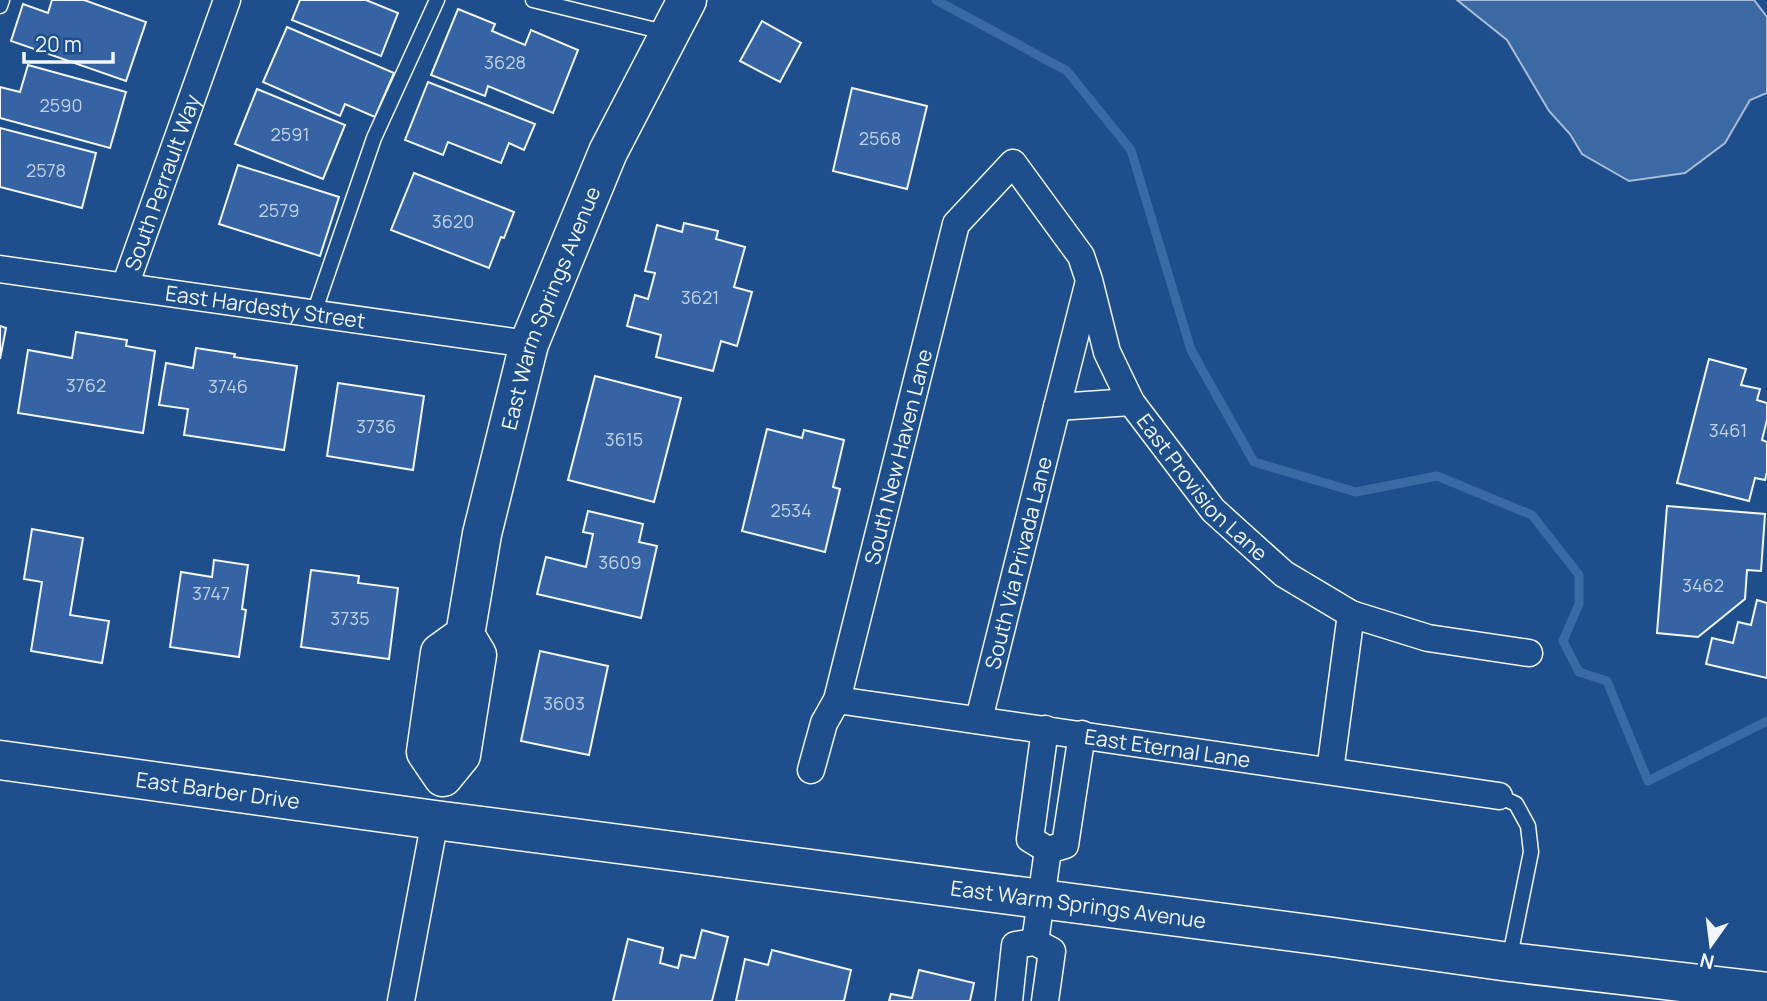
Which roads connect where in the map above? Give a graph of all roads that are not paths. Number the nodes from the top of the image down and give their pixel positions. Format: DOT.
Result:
graph roads {
  1 [pos="2,0"];
  2 [pos="227,0"];
  3 [pos="437,0"];
  4 [pos="533,0"];
  5 [pos="687,0"];
  6 [pos="0,6"];
  7 [pos="670,33"];
  8 [pos="1013,163"];
  9 [pos="0,269"];
  10 [pos="1089,280"];
  11 [pos="125,286"];
  12 [pos="314,313"];
  13 [pos="529,344"];
  14 [pos="1130,401"];
  15 [pos="1057,407"];
  16 [pos="1351,614"];
  17 [pos="1530,653"];
  18 [pos="836,700"];
  19 [pos="979,719"];
  20 [pos="1045,729"];
  21 [pos="1082,734"];
  22 [pos="0,760"];
  23 [pos="811,770"];
  24 [pos="1331,771"];
  25 [pos="1499,796"];
  26 [pos="435,820"];
  27 [pos="1048,850"];
  28 [pos="1042,899"];
  29 [pos="1035,942"];
  30 [pos="1509,962"];
  31 [pos="1767,992"];
  32 [pos="401,1001"];
  33 [pos="1009,1001"];
  34 [pos="1045,1001"];
  1 -- 6 [label="lane"];
  2 -- 11 [label="street, South Perrault Way"];
  3 -- 12 [label="lane"];
  4 -- 7 [label="lane"];
  5 -- 7 [label="street, East Warm Springs Avenue"];
  7 -- 13 [label="street, East Warm Springs Avenue"];
  8 -- 10 [label="street, East Provision Lane"];
  8 -- 18 [label="street, South New Haven Lane"];
  9 -- 11 [label="street, East Hardesty Street"];
  10 -- 14 [label="street, East Provision Lane"];
  10 -- 15 [label="street, South Via Privada Lane"];
  11 -- 12 [label="street, East Hardesty Street"];
  12 -- 13 [label="street, East Hardesty Street"];
  13 -- 26 [label="street, East Warm Springs Avenue"];
  14 -- 15 [label="street"];
  14 -- 16 [label="street, East Provision Lane"];
  15 -- 19 [label="street, South Via Privada Lane"];
  16 -- 17 [label="street, East Provision Lane"];
  16 -- 24 [label="street"];
  18 -- 19 [label="street, East Eternal Lane"];
  18 -- 23 [label="street, South New Haven Lane"];
  19 -- 20 [label="street, East Eternal Lane"];
  20 -- 21 [label="street, East Eternal Lane"];
  20 -- 27 [label="street"];
  21 -- 24 [label="street, East Eternal Lane"];
  21 -- 27 [label="street"];
  22 -- 26 [label="street, East Barber Drive"];
  24 -- 25 [label="street, East Eternal Lane"];
  25 -- 30 [label="lane"];
  26 -- 28 [label="street, East Warm Springs Avenue"];
  26 -- 32 [label="street"];
  27 -- 28 [label="street"];
  28 -- 29 [label="street"];
  28 -- 30 [label="street, East Warm Springs Avenue"];
  29 -- 33 [label="street"];
  29 -- 34 [label="street"];
  30 -- 31 [label="street, East Warm Springs Avenue"];
}
